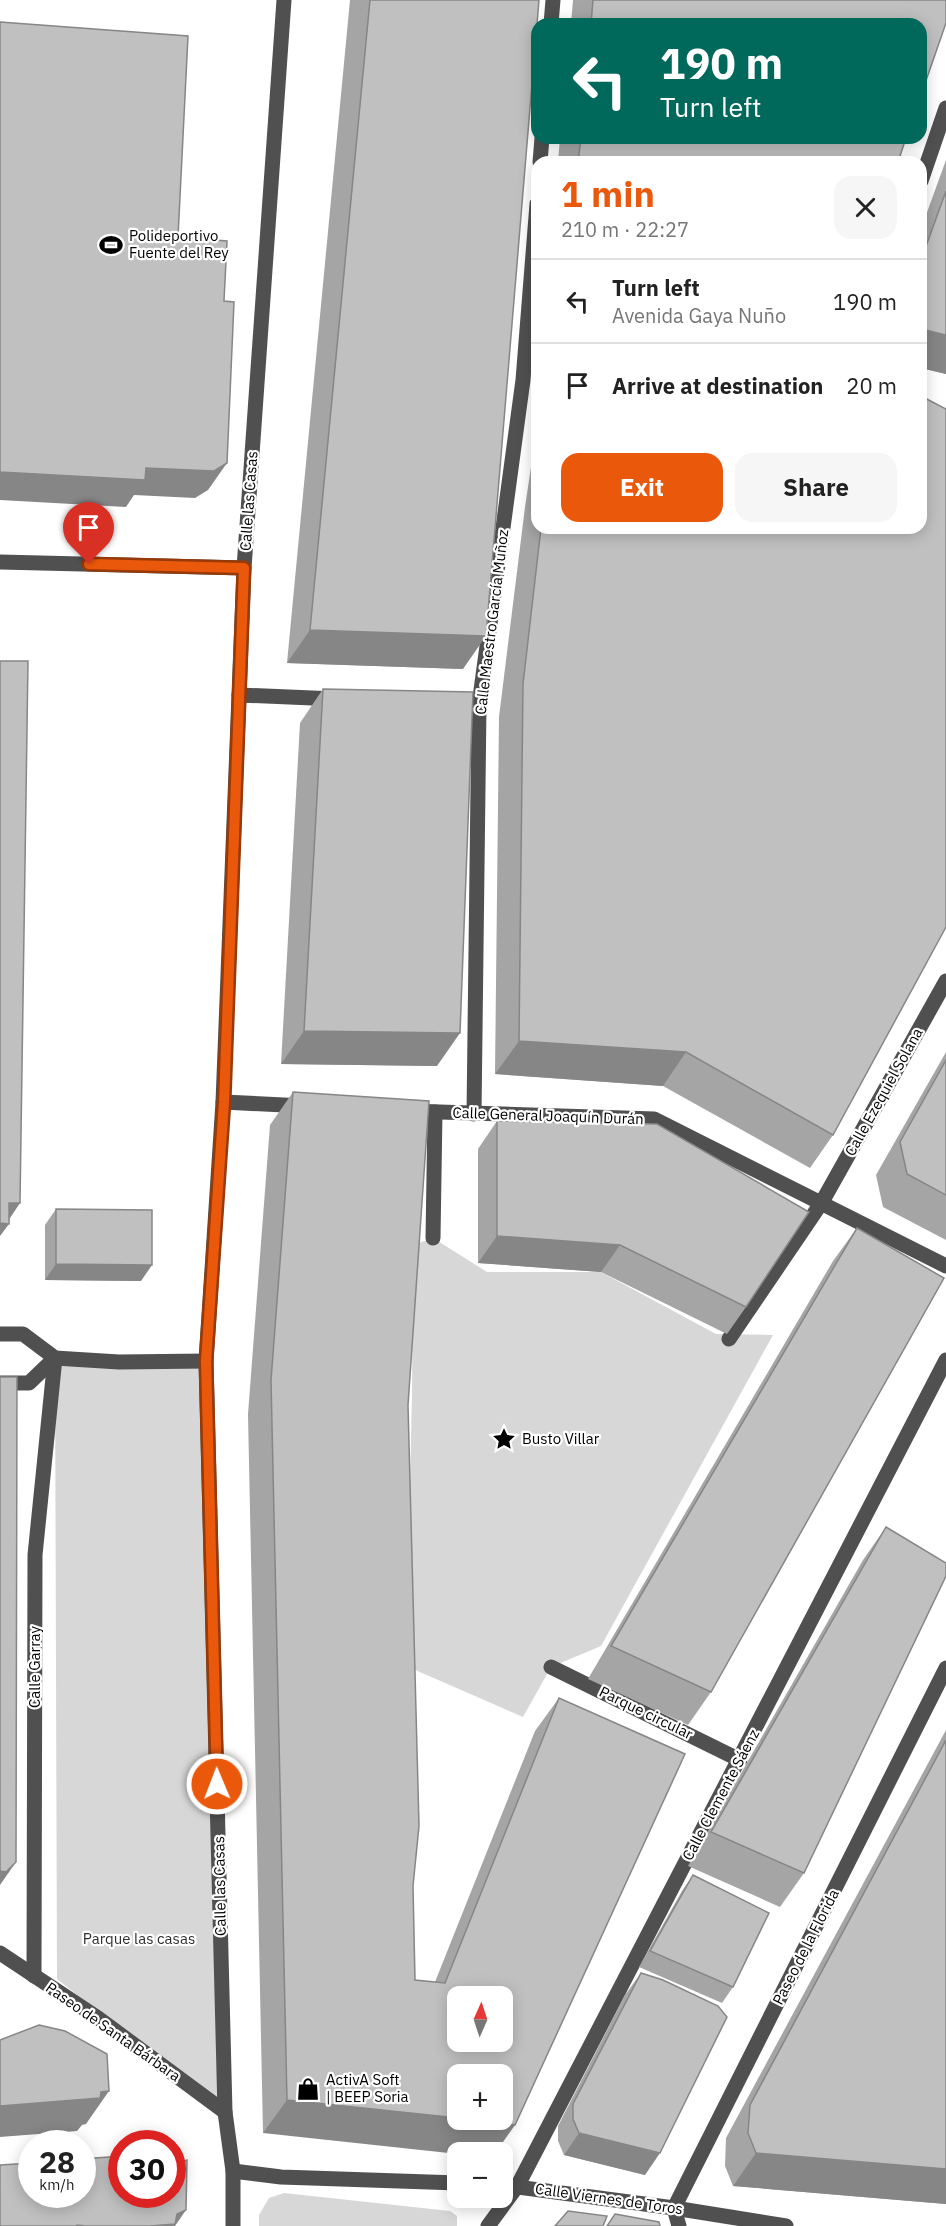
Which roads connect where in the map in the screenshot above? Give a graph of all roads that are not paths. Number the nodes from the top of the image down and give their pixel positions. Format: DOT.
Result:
graph roads {
  1 [pos="284,0"];
  2 [pos="553,0"];
  3 [pos="552,18"];
  4 [pos="946,108"];
  5 [pos="927,163"];
  6 [pos="531,356"];
  7 [pos="530,381"];
  8 [pos="0,562"];
  9 [pos="244,568"];
  10 [pos="239,695"];
  11 [pos="354,700"];
  12 [pos="946,981"];
  13 [pos="224,1102"];
  14 [pos="317,1106"];
  15 [pos="400,1110"];
  16 [pos="435,1112"];
  17 [pos="474,1114"];
  18 [pos="822,1202"];
  19 [pos="433,1238"];
  20 [pos="946,1266"];
  21 [pos="0,1334"];
  22 [pos="729,1339"];
  23 [pos="55,1358"];
  24 [pos="946,1360"];
  25 [pos="206,1361"];
  26 [pos="0,1383"];
  27 [pos="551,1667"];
  28 [pos="946,1668"];
  29 [pos="740,1760"];
  30 [pos="0,1953"];
  31 [pos="34,1976"];
  32 [pos="225,2112"];
  33 [pos="233,2171"];
  34 [pos="513,2179"];
  35 [pos="447,2183"];
  36 [pos="513,2185"];
  37 [pos="498,2208"];
  38 [pos="674,2208"];
  39 [pos="233,2226"];
  40 [pos="488,2226"];
  41 [pos="679,2226"];
  42 [pos="786,2226"];
  1 -- 9 [label="street, Calle las Casas"];
  2 -- 3 [label="street"];
  4 -- 5 [label="street"];
  6 -- 7 [label="street, Calle Maestro García Muñoz"];
  7 -- 17 [label="street, Calle Maestro García Muñoz"];
  8 -- 9 [label="street"];
  9 -- 10 [label="street, Calle las Casas"];
  10 -- 11 [label="street"];
  10 -- 13 [label="street, Calle las Casas"];
  12 -- 18 [label="street, Calle Ezequiel Solana"];
  13 -- 14 [label="street"];
  13 -- 25 [label="street, Calle las Casas"];
  15 -- 16 [label="street, Calle General Joaquín Durán"];
  16 -- 17 [label="street, Calle General Joaquín Durán"];
  16 -- 19 [label="street"];
  17 -- 18 [label="street, Calle General Joaquín Durán"];
  18 -- 20 [label="street, Calle General Joaquín Durán"];
  18 -- 22 [label="street"];
  21 -- 23 [label="street"];
  23 -- 25 [label="street"];
  23 -- 26 [label="street"];
  23 -- 31 [label="street, Calle Garray"];
  24 -- 29 [label="street, Calle Clemente Sáenz"];
  25 -- 32 [label="street, Calle las Casas"];
  27 -- 29 [label="street, Parque circular"];
  28 -- 38 [label="street, Paseo de la Florida"];
  29 -- 34 [label="street, Calle Clemente Sáenz"];
  30 -- 31 [label="street, Paseo de Santa Bárbara"];
  31 -- 32 [label="street, Paseo de Santa Bárbara"];
  32 -- 33 [label="street, Calle las Casas"];
  33 -- 35 [label="street"];
  33 -- 39 [label="street, Calle las Casas"];
  36 -- 38 [label="street, Calle Viernes de Toros"];
  37 -- 40 [label="street, Calle Clemente Sáenz"];
  38 -- 41 [label="street"];
  38 -- 42 [label="street, Calle Viernes de Toros"];
}
